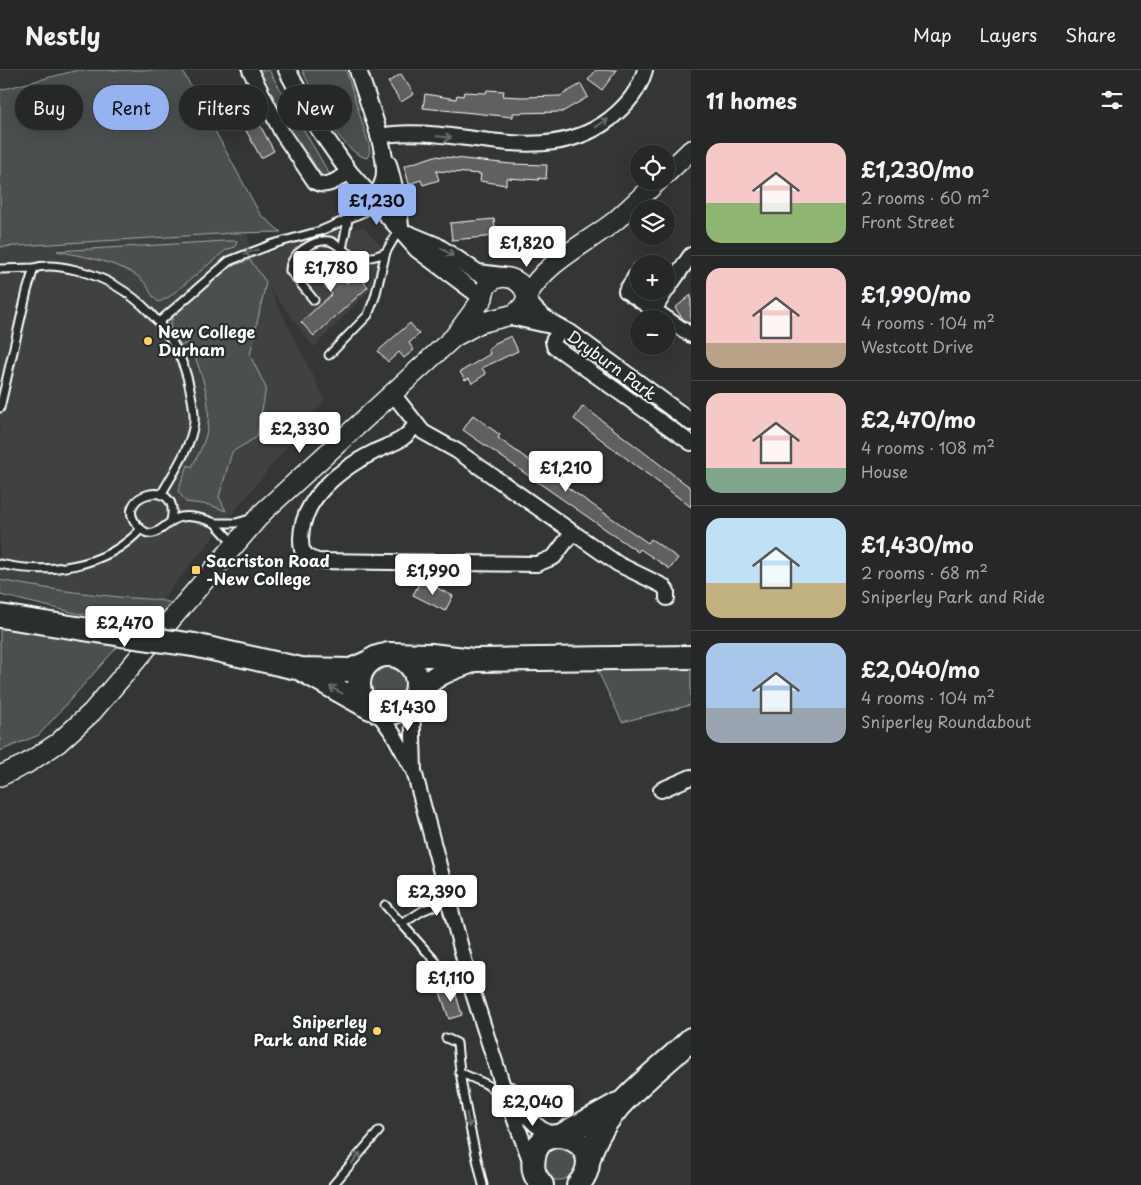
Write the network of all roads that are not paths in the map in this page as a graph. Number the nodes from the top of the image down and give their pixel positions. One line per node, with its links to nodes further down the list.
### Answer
1 (250, 70): 8 (street)
2 (287, 70): 8 (street)
3 (358, 70): 5 (street)
4 (645, 70): 5 (street, one-way to 4)
5 (379, 140): 10 (street); 12 (street)
6 (690, 155): 7 (main road)
7 (675, 167)
8 (349, 172): 10 (street)
9 (648, 190): 16 (main road)
10 (376, 203): 11 (lane); 12 (street)
11 (348, 220): 13 (lane); 28 (lane, one-way to 28)
12 (402, 230): 14 (lane); 19 (street, one-way to 19); 22 (street)
13 (342, 249): 14 (lane); 23 (lane)
14 (386, 252): 33 (lane)
15 (691, 255): 20 (street)
16 (557, 263): 19 (main road); 21 (main road)
17 (34, 268): 18 (lane); 28 (lane); 36 (lane)
18 (0, 269)
19 (505, 276): 21 (main road); 22 (main road)
20 (675, 278)
21 (527, 297): 27 (main road); 30 (street, Dryburn Park)
22 (483, 298): 27 (main road); 32 (main road)
23 (314, 300)
24 (639, 300): 26 (street)
25 (660, 300): 26 (street)
26 (654, 310)
27 (507, 316): 30 (street, Dryburn Park); 32 (main road)
28 (159, 322): 41 (lane)
29 (675, 324): 31 (street)
30 (559, 328): 35 (street, Dryburn Park); 37 (street, Dryburn Park)
31 (691, 335)
32 (454, 337): 34 (main road)
33 (329, 355)
34 (393, 394): 39 (street); 42 (main road)
35 (662, 401): 37 (street, Dryburn Park); 38 (street, Dryburn Park)
36 (0, 408)
37 (653, 415): 40 (street, Dryburn Park)
38 (691, 422)
39 (415, 425): 46 (street); 46 (street)
40 (691, 443)
41 (161, 495): 43 (lane); 45 (lane)
42 (260, 516): 44 (lane); 47 (main road)
43 (171, 520): 44 (lane); 45 (lane)
44 (215, 523): 47 (lane)
45 (140, 529): 48 (lane)
46 (572, 533): 49 (street)
47 (235, 544): 58 (main road)
48 (0, 564)
49 (668, 587)
50 (0, 616): 54 (highway, bridge)
51 (379, 658): 53 (highway); 54 (highway); 55 (highway); 56 (highway)
52 (691, 658): 53 (highway)
53 (474, 660): 55 (highway)
54 (301, 669): 56 (highway, one-way to 54)
55 (413, 698): 56 (highway); 57 (street)
56 (375, 710): 57 (street)
57 (414, 771): 61 (street)
58 (0, 776)
59 (691, 776): 60 (street)
60 (661, 790)
61 (448, 900): 63 (lane); 67 (street)
62 (385, 906): 63 (lane)
63 (402, 924): 64 (lane)
64 (436, 966)
65 (446, 1038): 68 (lane)
66 (691, 1039): 70 (highway)
67 (493, 1053): 69 (street); 72 (street)
68 (459, 1072): 69 (lane); 76 (lane, one-way to 76)
69 (507, 1099): 74 (street)
70 (624, 1102): 72 (highway); 73 (highway)
71 (379, 1131): 75 (lane, one-way to 71)
72 (559, 1136): 73 (highway); 74 (highway)
73 (588, 1162): 77 (highway)
74 (535, 1176)
75 (333, 1185)
76 (483, 1185)
77 (578, 1185)

